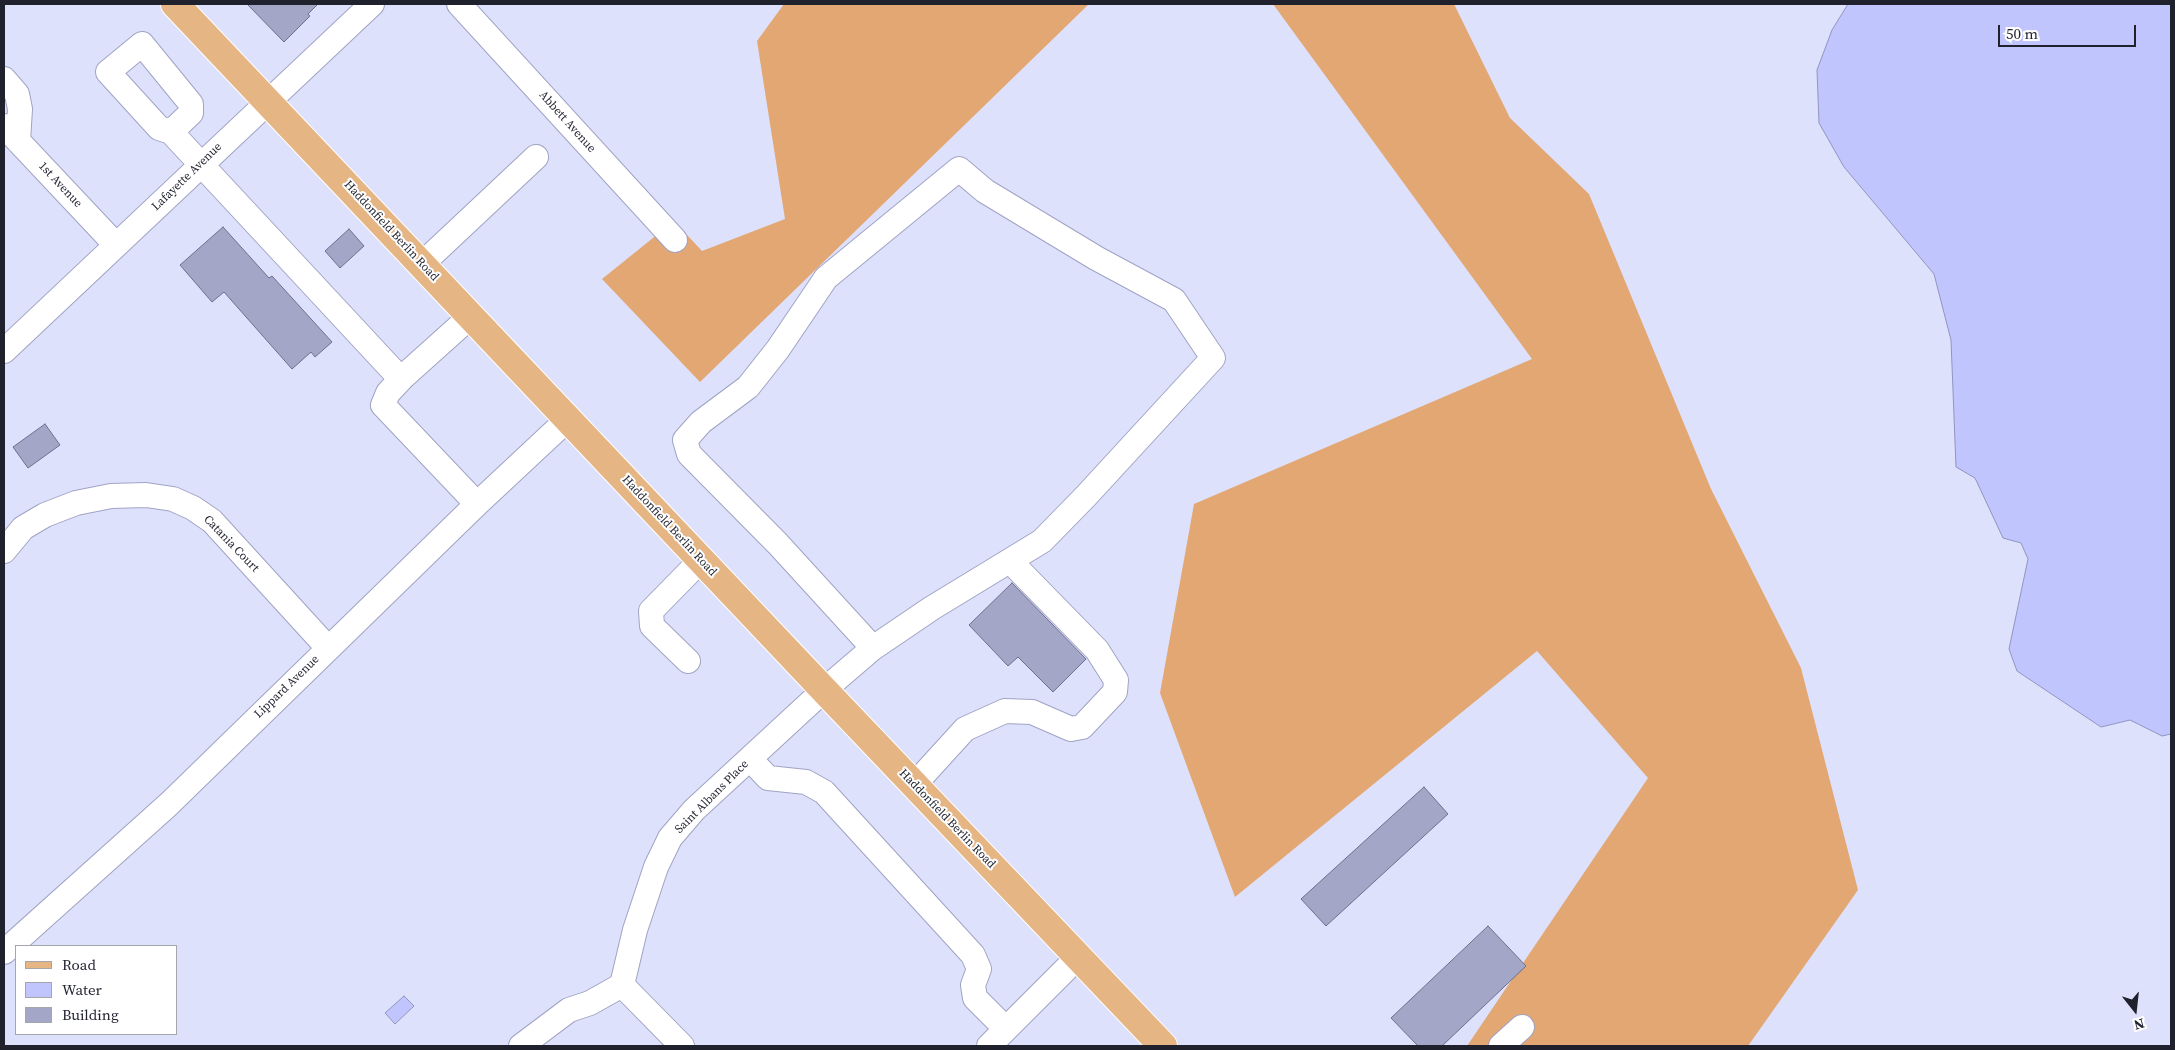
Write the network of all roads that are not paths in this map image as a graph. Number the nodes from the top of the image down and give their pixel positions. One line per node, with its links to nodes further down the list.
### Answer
1 (175, 4): 5 (main road, Haddonfield Berlin Road)
2 (372, 4): 5 (street, Lafayette Avenue)
3 (458, 4): 10 (street, Abbett Avenue)
4 (4, 80): 7 (street)
5 (268, 100): 9 (street, Lafayette Avenue); 12 (main road, Haddonfield Berlin Road)
6 (171, 132): 9 (street)
7 (11, 133): 11 (street, 1st Avenue)
8 (536, 157): 12 (street)
9 (200, 165): 11 (street, Lafayette Avenue); 15 (street)
10 (675, 240)
11 (116, 245): 14 (street, Lafayette Avenue)
12 (422, 264): 13 (main road, Haddonfield Berlin Road)
13 (471, 316): 15 (street); 16 (main road, Haddonfield Berlin Road)
14 (4, 350)
15 (402, 376): 17 (street)
16 (568, 419): 17 (street, Lippard Avenue); 19 (main road, Haddonfield Berlin Road)
17 (477, 504): 21 (street, Lippard Avenue)
18 (4, 551): 21 (street, Catania Court)
19 (701, 560): 23 (street); 24 (main road, Haddonfield Berlin Road)
20 (1011, 562): 22 (street, Saint Albans Place); 22 (street, Saint Albans Place); 26 (street)
21 (328, 648): 27 (street, Lippard Avenue)
22 (873, 648): 24 (street, Saint Albans Place)
23 (688, 661)
24 (824, 690): 25 (street, Saint Albans Place); 26 (main road, Haddonfield Berlin Road)
25 (750, 759): 29 (street, Saint Albans Place); 31 (street)
26 (914, 785): 28 (main road, Haddonfield Berlin Road)
27 (4, 952)
28 (1078, 957): 31 (street); 35 (main road, Haddonfield Berlin Road)
29 (622, 985): 32 (street); 33 (street)
30 (1522, 1027): 36 (street)
31 (1006, 1029): 34 (street)
32 (521, 1046)
33 (682, 1046)
34 (989, 1046)
35 (1163, 1046)
36 (1501, 1046)

